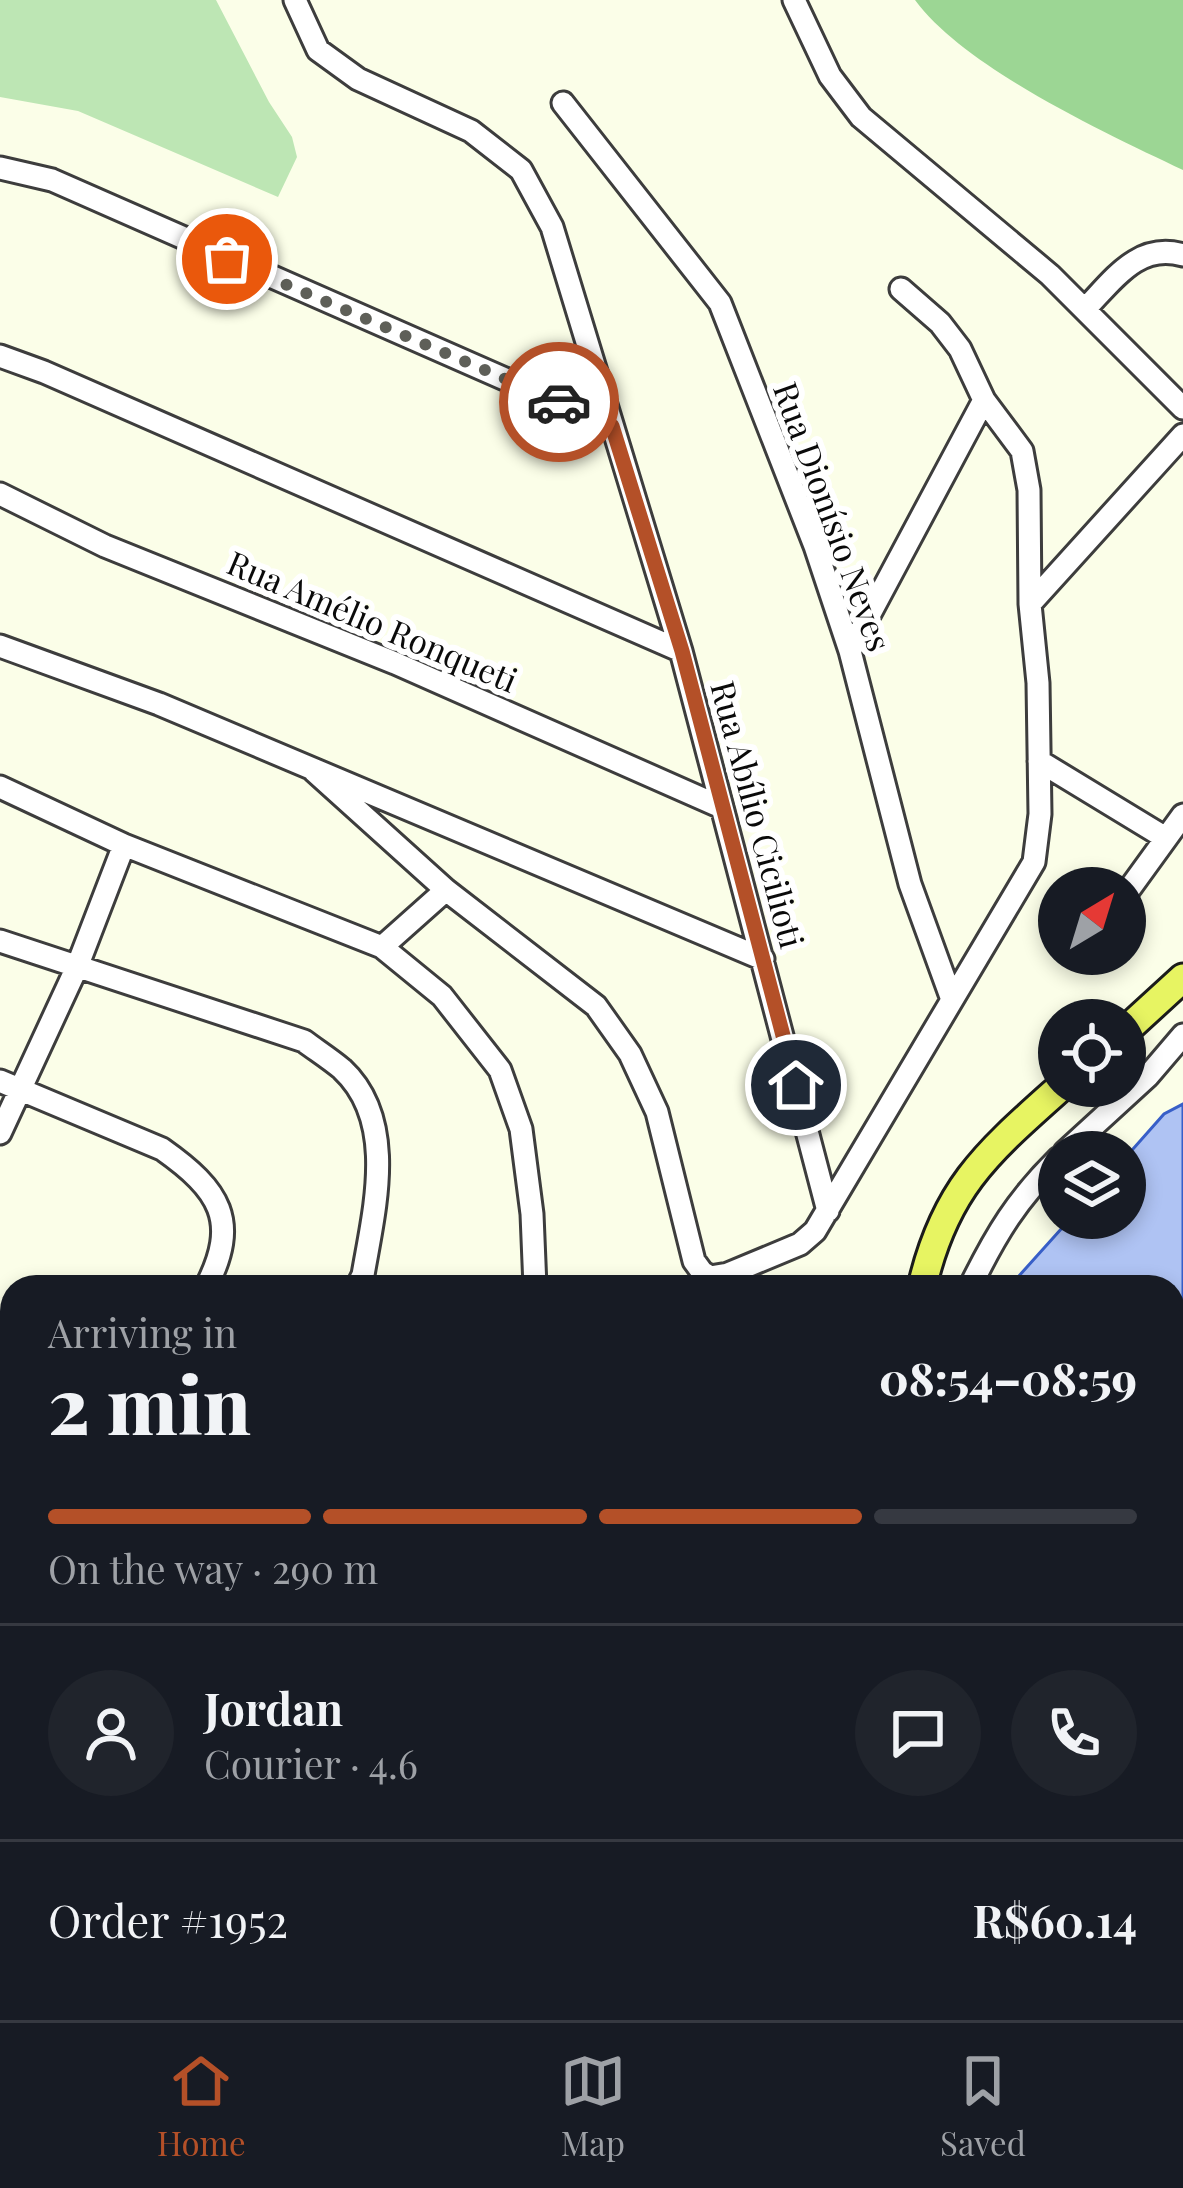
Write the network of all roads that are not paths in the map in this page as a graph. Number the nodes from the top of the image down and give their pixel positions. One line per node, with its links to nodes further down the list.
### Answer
1 (295, 0): 11 (street, Rua Abílio Cicilioti)
2 (794, 0): 7 (street)
3 (563, 103): 17 (street, Rua Dionísio Neves)
4 (0, 168): 11 (street)
5 (1183, 255): 7 (street)
6 (901, 290): 9 (street)
7 (1086, 308): 10 (street)
8 (0, 356): 16 (street)
9 (984, 400): 14 (street); 17 (street)
10 (1183, 408)
11 (612, 426): 16 (street, Rua Abílio Cicilioti)
12 (1183, 434): 14 (street)
13 (0, 494): 21 (street, Rua Amélio Ronqueti)
14 (1030, 604): 18 (street)
15 (0, 646): 19 (street)
16 (682, 651): 21 (street, Rua Abílio Cicilioti)
17 (850, 651): 32 (street, Rua Dionísio Neves)
18 (1039, 761): 23 (street); 32 (street)
19 (314, 772): 26 (street); 29 (street)
20 (0, 787): 24 (street)
21 (721, 807): 29 (street, Rua Abílio Cicilioti)
22 (1183, 815): 23 (street)
23 (1164, 837): 25 (street)
24 (124, 844): 28 (street); 30 (street)
25 (1144, 867)
26 (446, 890): 28 (street); 45 (street)
27 (0, 941): 30 (street)
28 (382, 946): 44 (street)
29 (763, 958): 41 (street, Rua Abílio Cicilioti)
30 (76, 967): 36 (street); 43 (street)
31 (1183, 978): 33 (main road)
32 (951, 997): 41 (street)
33 (1146, 1012)
34 (1183, 1035): 38 (street)
35 (0, 1081): 36 (street)
36 (22, 1092): 39 (street); 42 (street)
37 (1039, 1107): 47 (main road)
38 (1088, 1131)
39 (0, 1133)
40 (1038, 1178): 48 (street)
41 (828, 1211): 46 (street)
42 (212, 1275)
43 (363, 1275)
44 (535, 1275)
45 (706, 1275)
46 (722, 1275)
47 (925, 1275)
48 (976, 1275)

